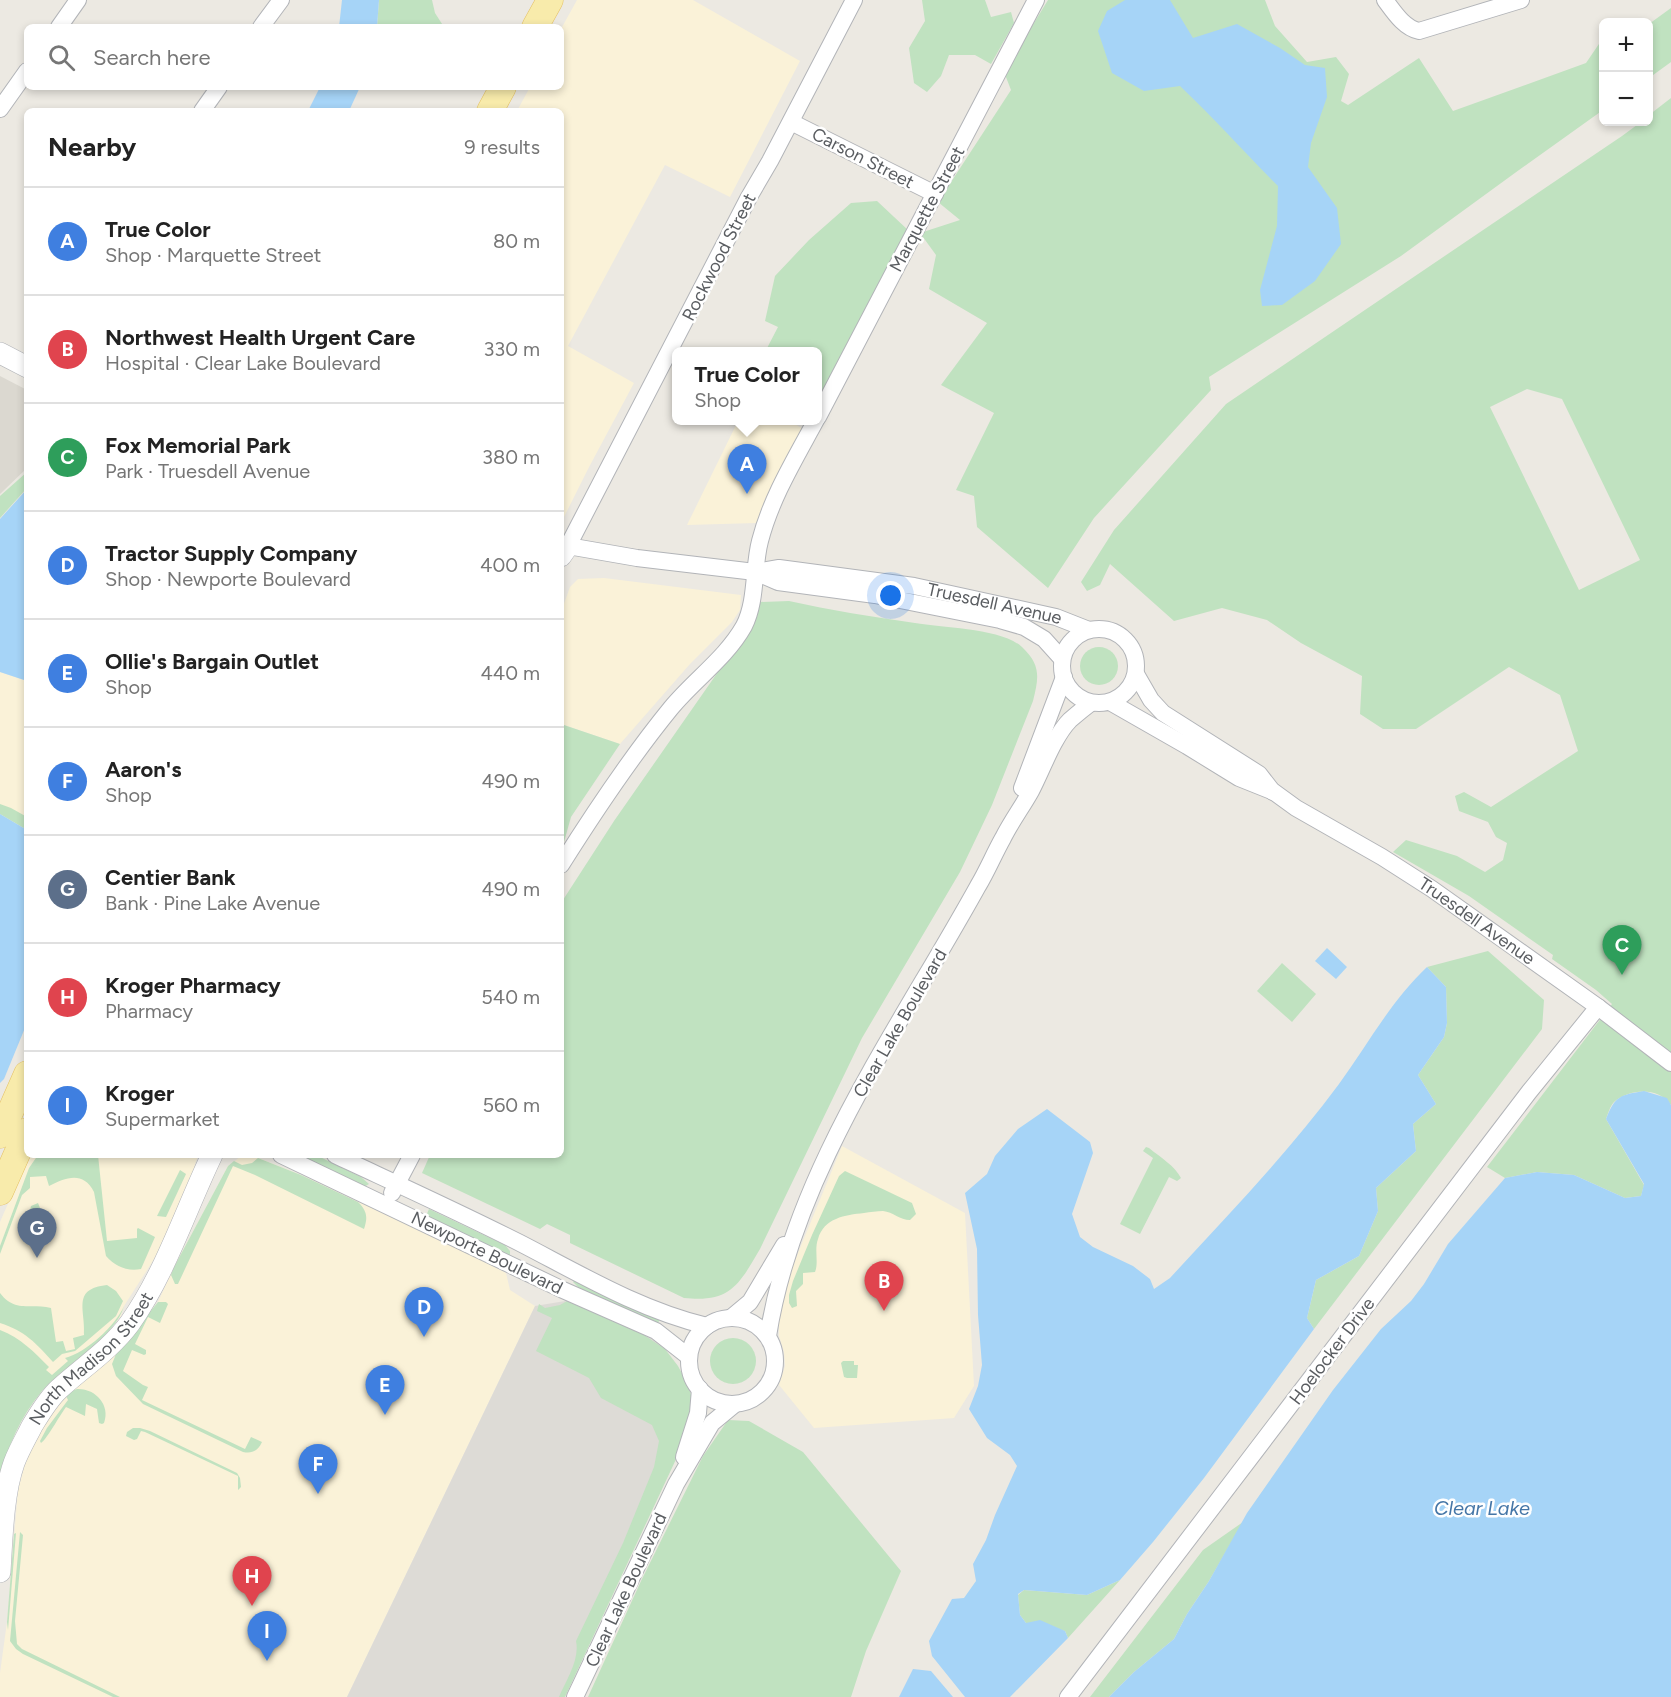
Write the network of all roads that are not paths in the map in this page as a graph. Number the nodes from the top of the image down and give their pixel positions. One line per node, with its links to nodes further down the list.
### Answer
1 (78, 0): 8 (street)
2 (281, 0): 9 (street)
3 (550, 0): 10 (main road)
4 (854, 0): 17 (street, Rockwood Street)
5 (1036, 0): 18 (street, Marquette Street)
6 (1385, 0): 7 (street)
7 (1521, 0)
8 (61, 24)
9 (263, 24)
10 (537, 24)
11 (24, 75): 16 (street)
12 (217, 90): 14 (street)
13 (501, 90): 15 (main road)
14 (204, 108)
15 (492, 108)
16 (0, 109)
17 (791, 122): 18 (street, Carson Street); 23 (street, Rockwood Street)
18 (935, 194): 21 (street, Marquette Street)
19 (0, 353): 20 (street)
20 (24, 363)
21 (822, 409)
22 (814, 425): 24 (street, Marquette Street)
23 (564, 549): 24 (street, Truesdell Avenue)
24 (755, 572): 25 (street, Truesdell Avenue); 26 (street, Truesdell Avenue); 33 (street, Marquette Street)
25 (1089, 630): 26 (street); 27 (street)
26 (1062, 659): 28 (street)
27 (1136, 674): 29 (street); 31 (street, Truesdell Avenue)
28 (1064, 677): 30 (street); 32 (street, Clear Lake Boulevard)
29 (1110, 702): 30 (street); 31 (street, Truesdell Avenue)
30 (1091, 703): 32 (street, Clear Lake Boulevard)
31 (1274, 792): 34 (street, Truesdell Avenue)
32 (1014, 818): 46 (street, Clear Lake Boulevard)
33 (564, 861)
34 (1598, 1007): 35 (street, Truesdell Avenue); 58 (street, Hoelocker Drive)
35 (1671, 1063)
36 (24, 1081): 37 (main road)
37 (0, 1135)
38 (24, 1138): 44 (main road)
39 (211, 1158): 56 (street, North Madison Street)
40 (287, 1158): 45 (street, Newporte Boulevard)
41 (341, 1158): 43 (street, Newporte Boulevard)
42 (410, 1158): 43 (street)
43 (397, 1184): 45 (street); 47 (street, Newporte Boulevard)
44 (0, 1192)
45 (387, 1204): 48 (street, Newporte Boulevard)
46 (794, 1232): 49 (street, Clear Lake Boulevard); 51 (street, Clear Lake Boulevard)
47 (547, 1258): 48 (street); 50 (street, Newporte Boulevard)
48 (538, 1277): 52 (street, Newporte Boulevard)
49 (732, 1317): 50 (street); 51 (street)
50 (707, 1326): 52 (street)
51 (768, 1336): 54 (street)
52 (689, 1357): 53 (street)
53 (700, 1389): 54 (street); 55 (street, Clear Lake Boulevard)
54 (735, 1404): 55 (street, Clear Lake Boulevard)
55 (676, 1484): 57 (street, Clear Lake Boulevard)
56 (0, 1572)
57 (576, 1697)
58 (1068, 1697)

